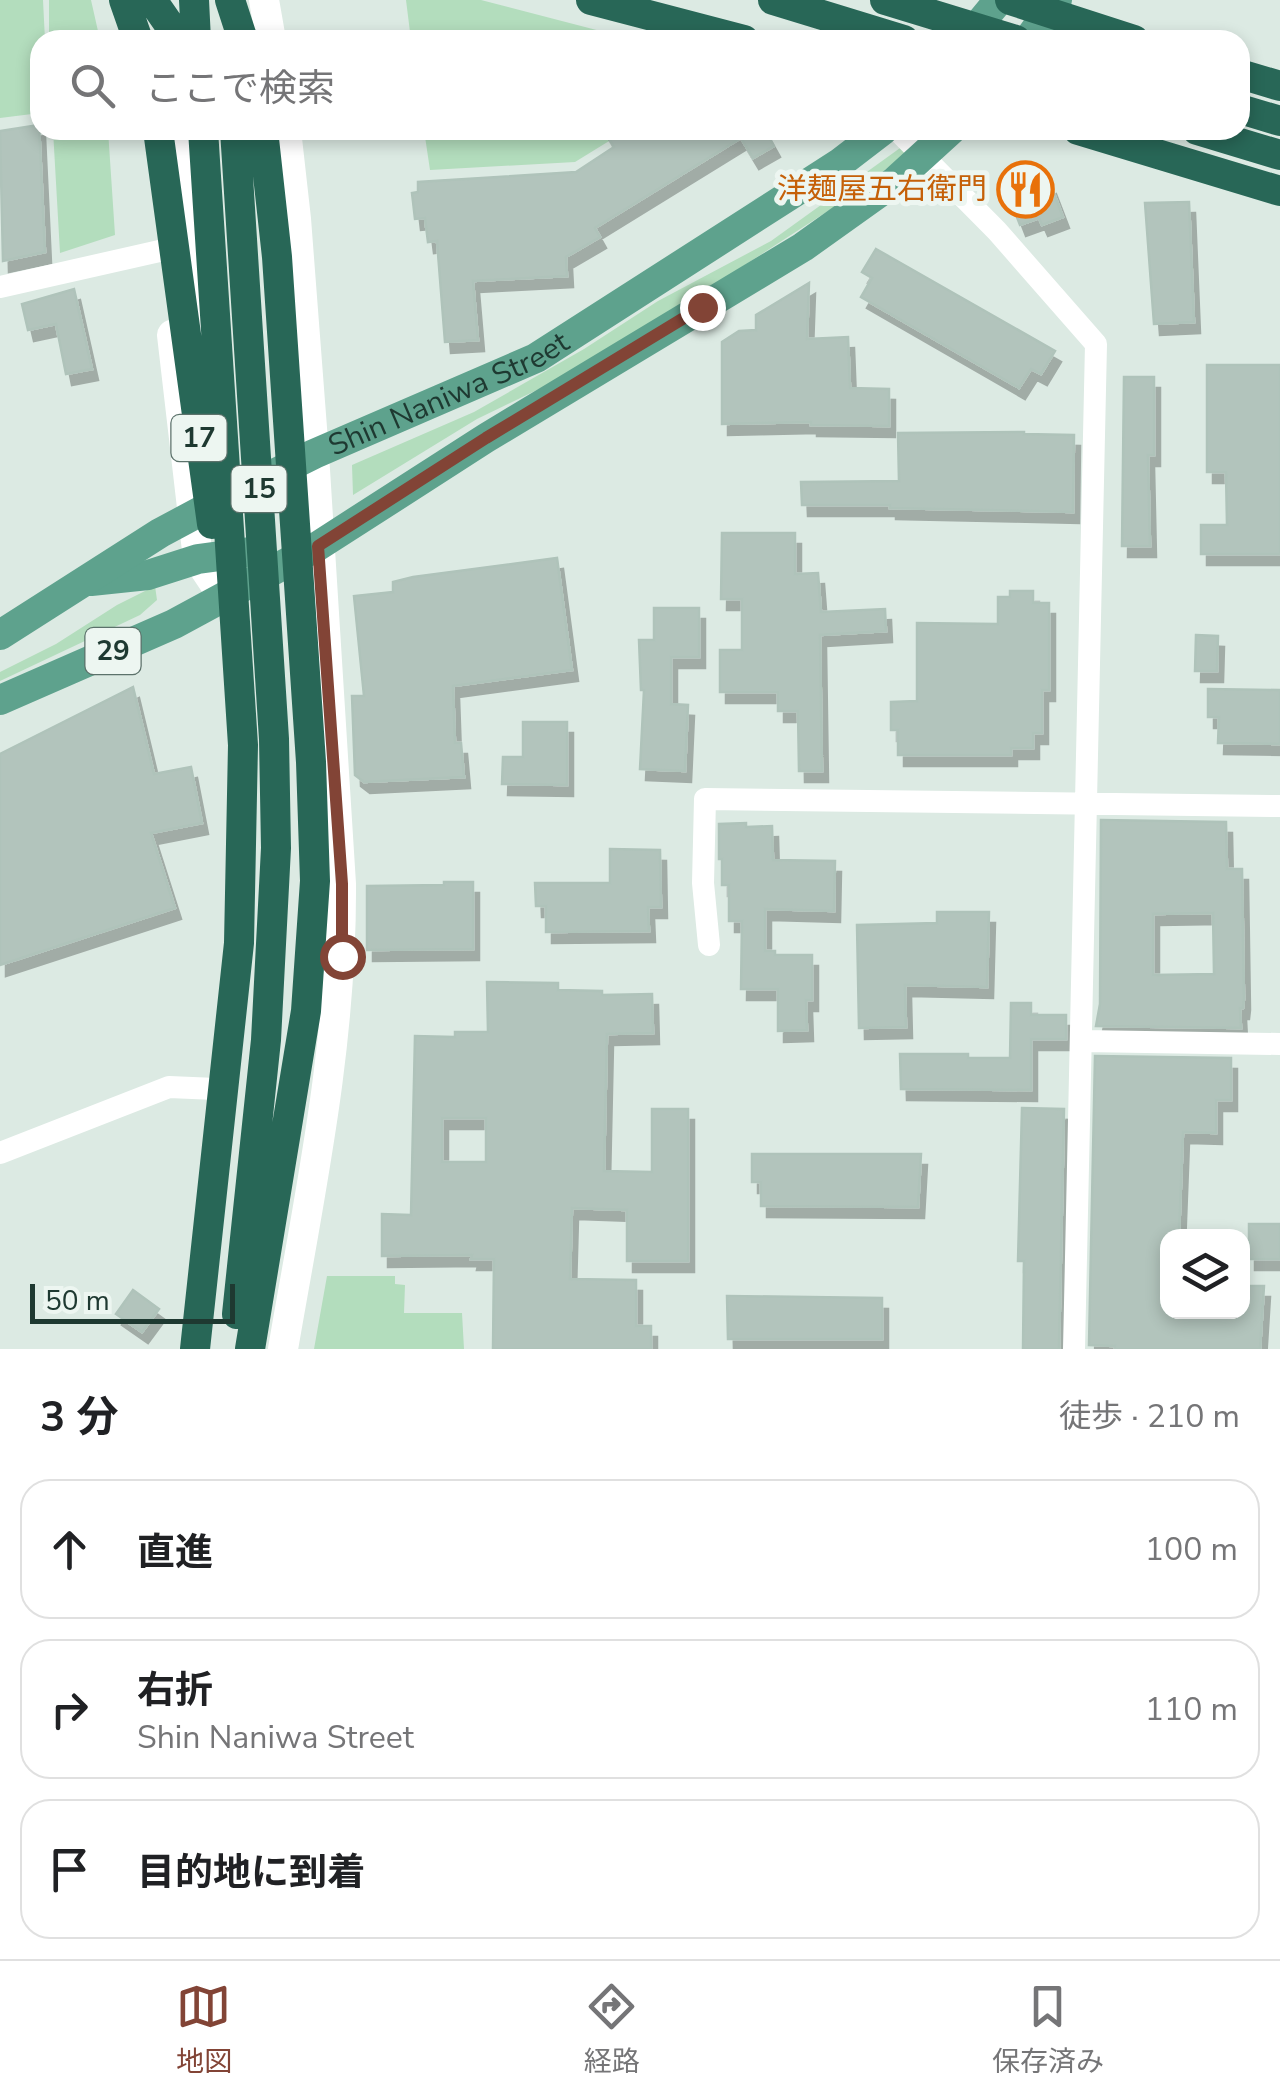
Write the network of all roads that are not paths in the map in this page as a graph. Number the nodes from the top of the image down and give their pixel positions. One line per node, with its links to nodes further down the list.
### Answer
1 (124, 0): 12 (highway)
2 (149, 0): 13 (highway)
3 (172, 0): 14 (street)
4 (194, 0): 15 (highway)
5 (228, 0): 16 (highway); 17 (highway)
6 (264, 0): 18 (street)
7 (591, 0): 19 (highway)
8 (773, 0): 20 (highway)
9 (885, 0): 11 (highway)
10 (1000, 4): 11 (highway); 21 (main road)
11 (1038, 24): 22 (highway)
12 (134, 30)
13 (169, 30)
14 (174, 30)
15 (178, 30)
16 (228, 30)
17 (239, 30)
18 (269, 30)
19 (706, 30)
20 (871, 30)
21 (975, 30)
22 (1074, 30)
23 (1250, 77): 24 (highway)
24 (1280, 86)
25 (1250, 112): 26 (highway)
26 (1280, 121)
27 (158, 140): 54 (highway, 17)
28 (159, 140): 43 (street)
29 (181, 140): 43 (street)
30 (204, 140): 54 (highway, 15)
31 (236, 140): 64 (highway, 15)
32 (264, 140): 65 (highway)
33 (287, 140): 42 (street)
34 (869, 140): 45 (main road, Shin Naniwa Street / 29)
35 (908, 140): 39 (street)
36 (940, 140): 39 (main road, Shin Naniwa Street / 29)
37 (1111, 140): 41 (highway)
38 (1230, 140): 40 (highway)
39 (924, 155): 47 (main road, Shin Naniwa Street / 29); 55 (street)
40 (1280, 155)
41 (1280, 191)
42 (296, 219): 43 (street); 45 (street)
43 (176, 247): 44 (street); 46 (street)
44 (0, 288)
45 (314, 454): 46 (main road, Shin Naniwa Street / 29); 47 (street); 48 (street)
46 (204, 510): 49 (street); 50 (main road, Shin Naniwa Street / 29)
47 (318, 546): 48 (main road); 51 (main road, Shin Naniwa Street / 29); 66 (street)
48 (252, 552): 49 (main road); 51 (street)
49 (209, 557): 50 (main road); 51 (street)
50 (83, 582): 52 (main road, Shin Naniwa Street / 29)
51 (224, 598): 53 (main road, Shin Naniwa Street / 29); 60 (street)
52 (0, 636)
53 (0, 700)
54 (242, 745): 63 (highway, 15)
55 (1087, 802): 56 (street); 57 (street); 58 (street)
56 (1280, 806)
57 (709, 945)
58 (1083, 1041): 59 (street); 67 (street)
59 (1280, 1044)
60 (216, 1089): 61 (street); 62 (street)
61 (0, 1153)
62 (184, 1349)
63 (195, 1349)
64 (234, 1349)
65 (250, 1349)
66 (282, 1349)
67 (1074, 1349)

